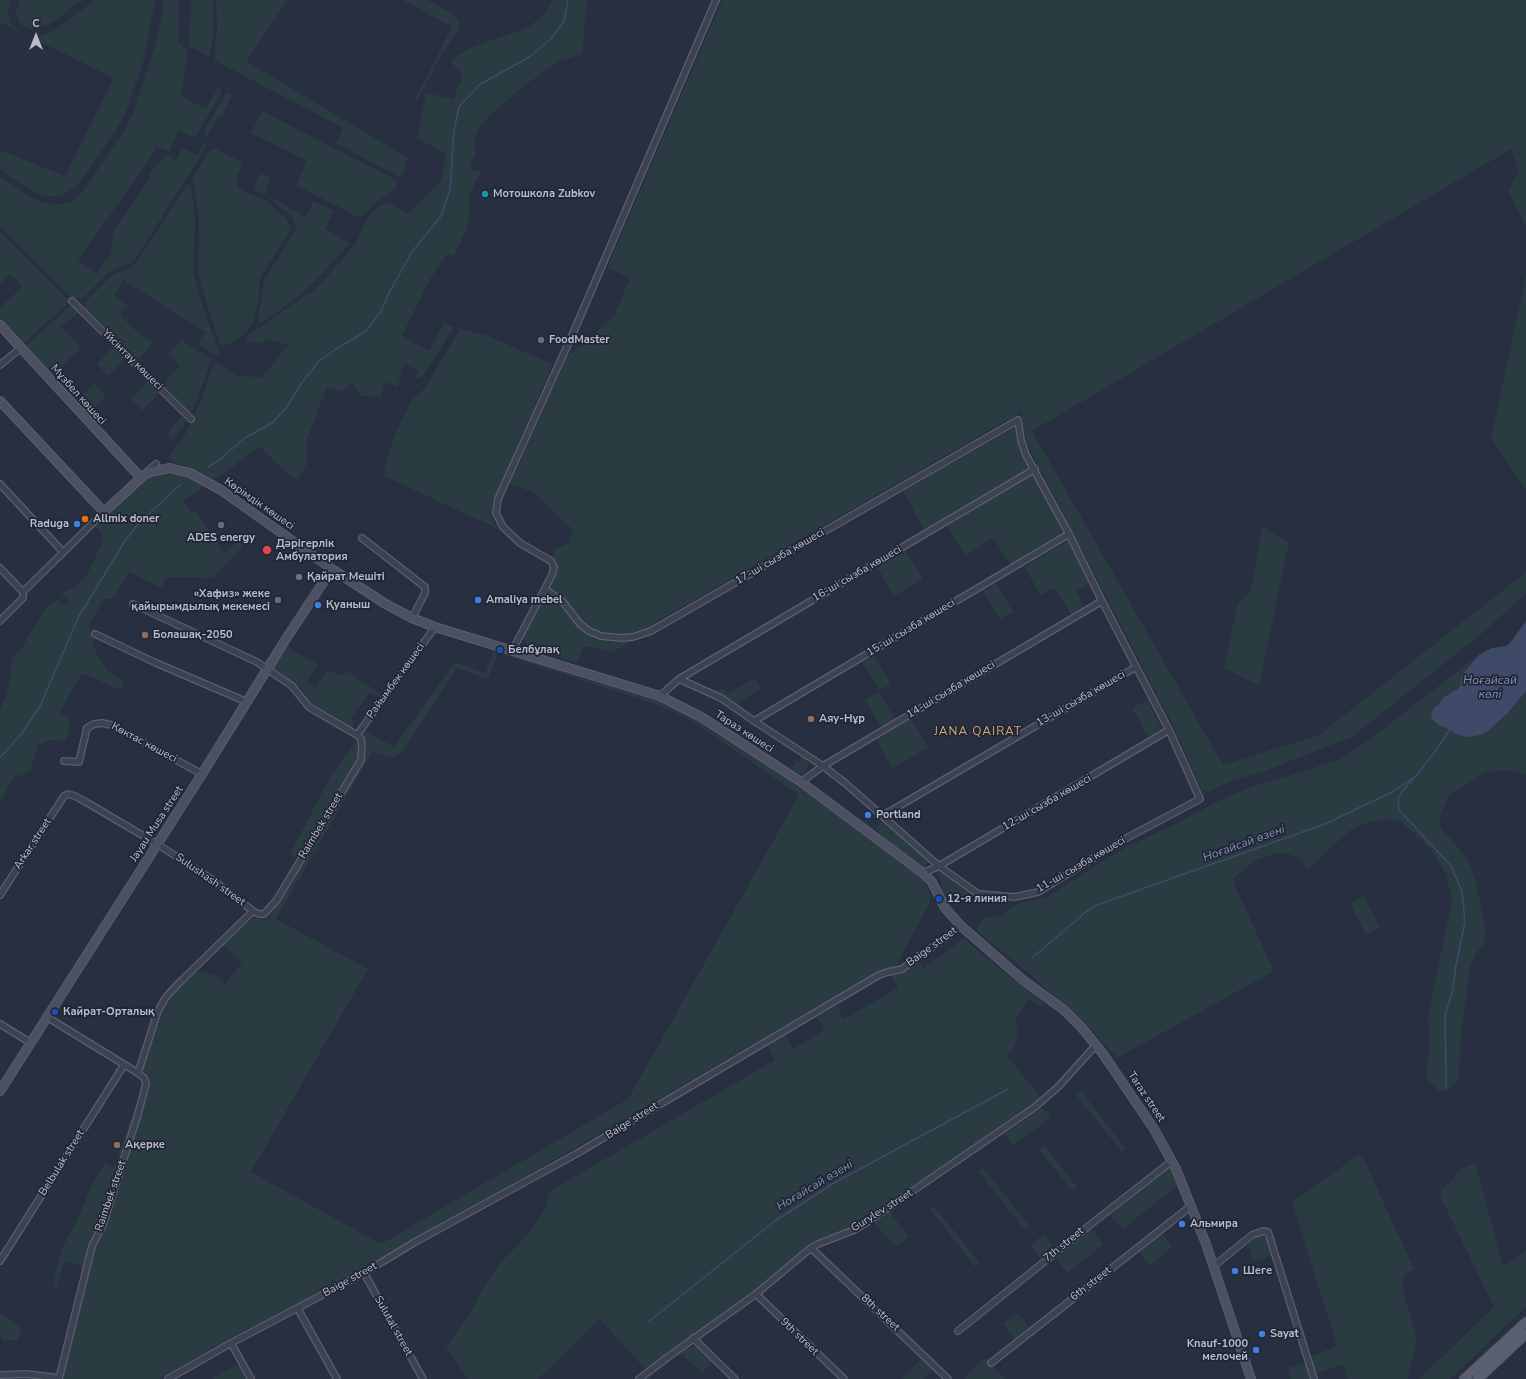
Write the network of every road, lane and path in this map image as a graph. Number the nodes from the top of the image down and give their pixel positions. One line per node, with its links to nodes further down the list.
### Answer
1 (716, 0): 18 (street)
2 (72, 301): 7 (street, Үйсінтау көшесі)
3 (0, 325): 4 (street, Мұзбел көшесі)
4 (21, 348): 5 (street); 10 (street, Мұзбел көшесі)
5 (0, 366)
6 (0, 401): 12 (street)
7 (191, 419)
8 (156, 464): 10 (street)
9 (1035, 469): 13 (street); 18 (street, 17-ші сызба көшесі); 29 (street, 16-ші сызба көшесі)
10 (142, 477): 12 (street); 17 (street, Көрімдік көшесі)
11 (0, 484): 15 (street)
12 (104, 512): 15 (street)
13 (1069, 534): 20 (street); 32 (street, 15-ші сызба көшесі)
14 (362, 538): 22 (street)
15 (63, 552): 19 (street)
16 (0, 568): 19 (street)
17 (332, 569): 22 (street, Көрімдік көшесі); 28 (street, Jayau Musa street)
18 (545, 589): 26 (street)
19 (23, 592): 23 (street)
20 (1102, 601): 27 (street); 36 (street, 14-ші сызба көшесі)
21 (133, 604): 28 (street)
22 (412, 618): 24 (street, Көрімдік көшесі)
23 (0, 621)
24 (435, 627): 26 (street, Көрімдік көшесі); 34 (street, Райымбек көшесі)
25 (95, 634): 31 (street)
26 (512, 651): 30 (street, Тараз көшесі)
27 (1136, 667): 33 (street); 40 (street, 13-ші сызба көшесі)
28 (267, 669): 31 (street, Jayau Musa street); 34 (street)
29 (679, 678): 30 (street, 16-ші сызба көшесі); 32 (street, 11-ші сызба көшесі)
30 (660, 696): 38 (street, Тараз көшесі)
31 (247, 702): 37 (street, Jayau Musa street)
32 (754, 721): 36 (street, 11-ші сызба көшесі)
33 (1169, 730): 42 (street, 12-ші сызба көшесі); 42 (street, 11-ші сызба көшесі)
34 (357, 735): 46 (street, Raimbek street)
35 (64, 761): 37 (street, Көктас көшесі)
36 (823, 766): 38 (street, 14-ші сызба көшесі); 40 (street, 11-ші сызба көшесі)
37 (202, 774): 41 (street, Jayau Musa street)
38 (801, 782): 43 (street, Тараз көшесі)
39 (68, 794): 41 (street, Sulushash street); 44 (street, Arkar street)
40 (882, 816): 42 (street, 11-ші сызба көшесі)
41 (157, 844): 45 (street, Sulushash street); 48 (street, Jayau Musa street)
42 (939, 866): 43 (street, 12-ші сызба көшесі)
43 (923, 873): 47 (street, Тараз көшесі)
44 (0, 895)
45 (253, 910): 46 (street, Sulushash street); 53 (street)
46 (264, 914)
47 (961, 926): 51 (street, Taraz street); 60 (street, Baige street)
48 (47, 1017): 50 (street, Jayau Musa street); 52 (street)
49 (0, 1024): 50 (street)
50 (30, 1043): 54 (street, Jayau Musa street)
51 (1096, 1045): 55 (street, Taraz street); 57 (street, Gurylev street)
52 (124, 1065): 53 (street); 58 (street, Belbulak street)
53 (138, 1073): 70 (street, Raimbek street)
54 (0, 1091)
55 (1172, 1162): 56 (street, Taraz street); 64 (street, 7th street)
56 (1191, 1206): 59 (street, Taraz street); 68 (street, 6th street)
57 (811, 1248): 61 (street, Gurylev street); 78 (street, 8th street)
58 (0, 1261)
59 (1214, 1266): 79 (street, Taraz street); 80 (street)
60 (364, 1273): 62 (street, Baige street); 74 (street, Sulutal street)
61 (756, 1294): 66 (street, Gurylev street); 77 (street, 9th street)
62 (298, 1309): 67 (street, Baige street); 73 (street)
63 (1526, 1322): 81 (main road)
64 (958, 1331)
65 (1526, 1334): 82 (main road)
66 (693, 1338): 75 (street, Gurylev street); 76 (street)
67 (231, 1343): 71 (street, Baige street); 72 (street)
68 (991, 1363)
69 (3, 1377): 70 (street)
70 (59, 1378)
71 (168, 1379)
72 (251, 1379)
73 (337, 1379)
74 (423, 1379)
75 (639, 1379)
76 (735, 1379)
77 (844, 1379)
78 (948, 1379)
79 (1250, 1379)
80 (1314, 1379)
81 (1464, 1379)
82 (1478, 1379)

